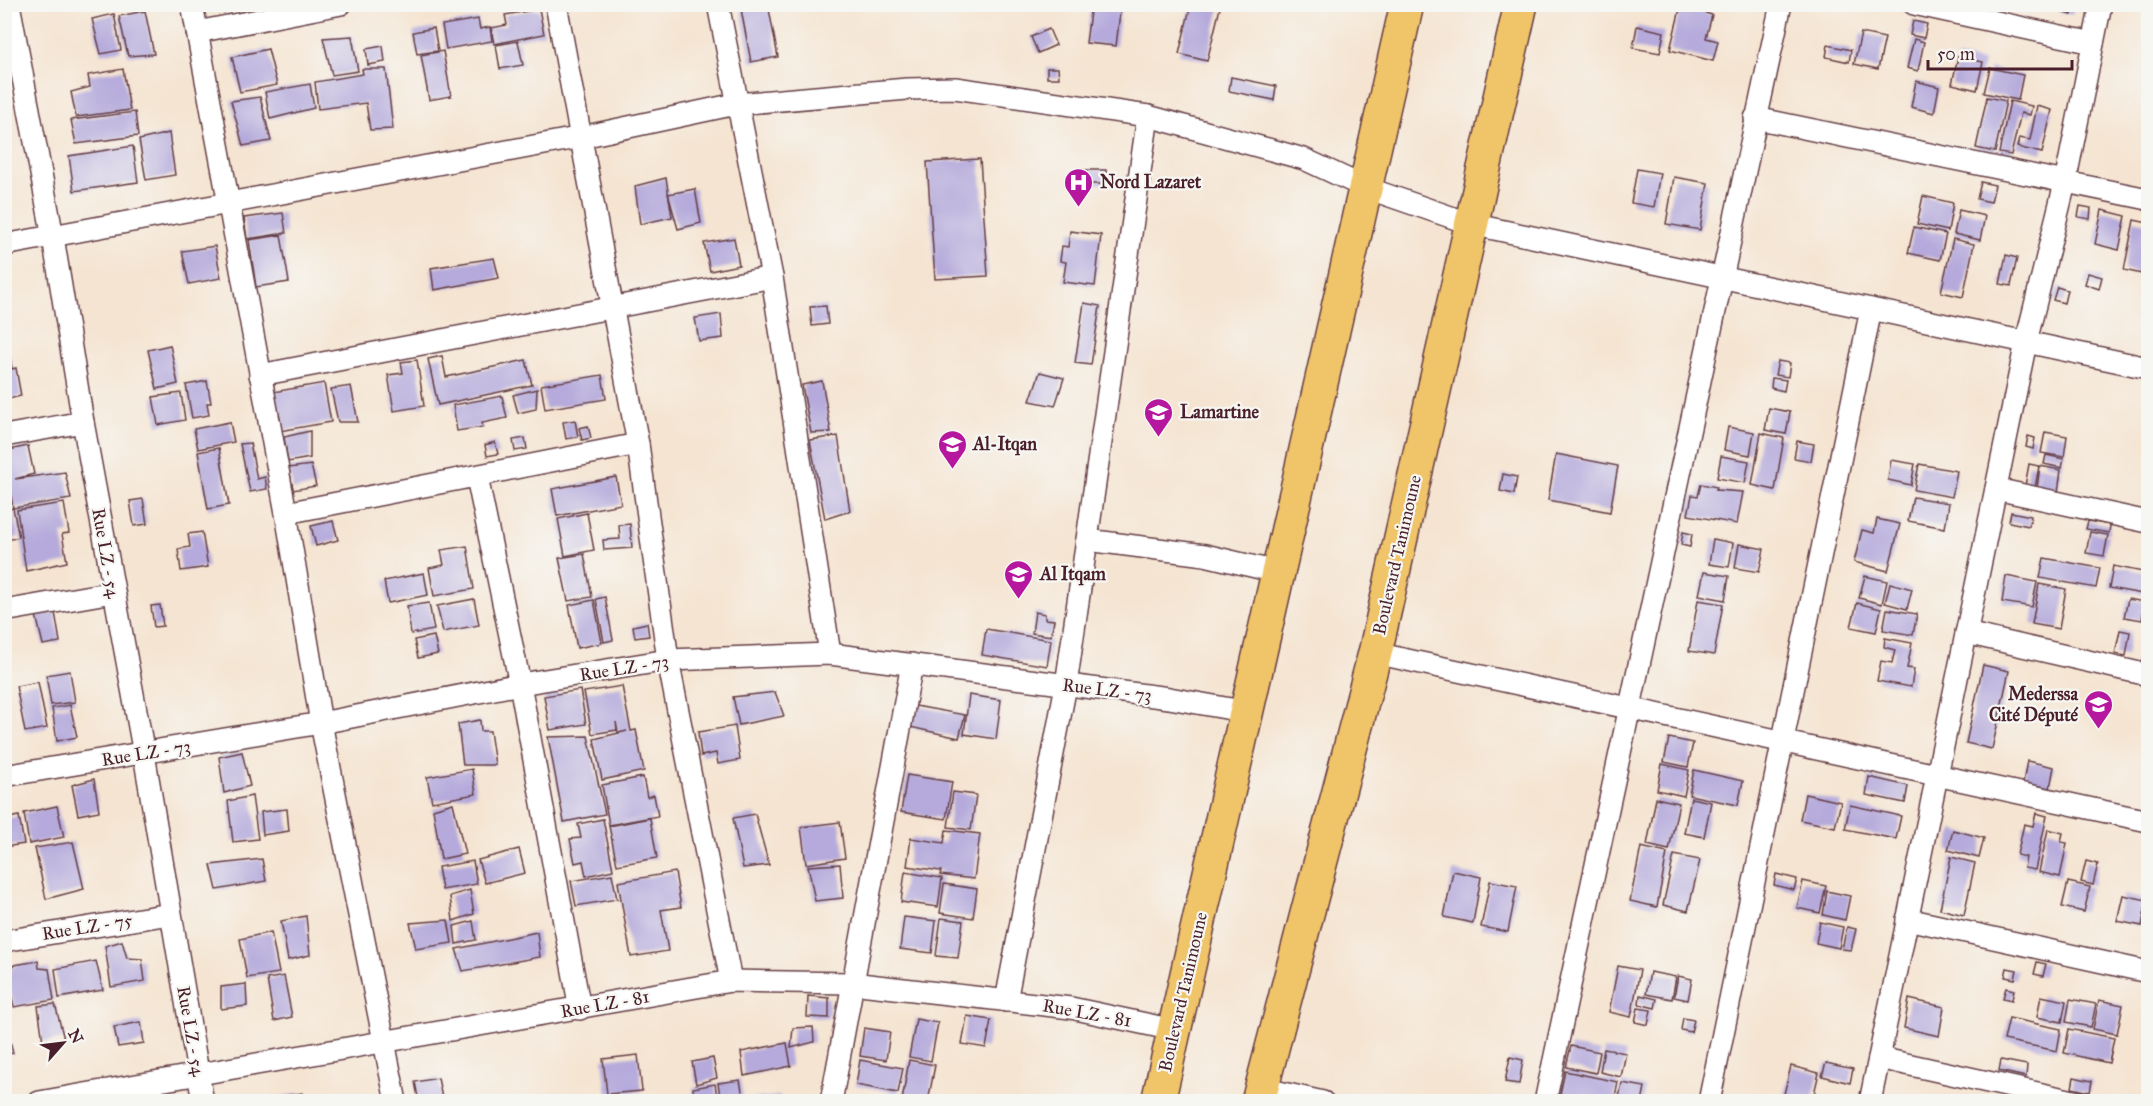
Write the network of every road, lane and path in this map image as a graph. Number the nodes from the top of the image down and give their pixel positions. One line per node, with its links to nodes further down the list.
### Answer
1 (9, 4): 12 (street, Rue LZ - 54)
2 (192, 4): 11 (street)
3 (340, 4): 11 (street)
4 (556, 4): 17 (street)
5 (718, 4): 14 (street)
6 (1407, 4): 19 (main road, Boulevard Tanimoune)
7 (1521, 4): 22 (main road, Boulevard Tanimoune)
8 (1781, 4): 16 (street)
9 (1914, 4): 13 (street)
10 (2101, 4): 13 (street)
11 (197, 32): 21 (street)
12 (9, 33): 23 (street, Rue LZ - 54)
13 (2093, 43): 18 (street)
14 (736, 104): 15 (street); 17 (street); 25 (street)
15 (1148, 116): 19 (street); 39 (street)
16 (1755, 118): 18 (street); 26 (street)
17 (582, 137): 21 (street); 27 (street)
18 (2065, 183): 20 (street); 29 (street)
19 (1364, 187): 22 (street); 40 (main road, Boulevard Tanimoune)
20 (2148, 199)
21 (228, 204): 23 (street); 31 (street)
22 (1471, 224): 26 (street); 44 (main road, Boulevard Tanimoune)
23 (54, 237): 24 (street); 32 (street, Rue LZ - 54)
24 (4, 245)
25 (772, 277): 27 (street); 45 (street)
26 (1724, 278): 28 (street); 51 (street)
27 (614, 308): 31 (street); 34 (street)
28 (1871, 309): 29 (street); 54 (street)
29 (2026, 342): 30 (street); 36 (street)
30 (2148, 368)
31 (260, 375): 37 (street)
32 (83, 422): 33 (street); 41 (street, Rue LZ - 54)
33 (4, 436)
34 (638, 444): 35 (street); 46 (street)
35 (477, 477): 37 (street); 49 (street)
36 (1996, 489): 38 (street); 43 (street)
37 (286, 513): 53 (street)
38 (2148, 522)
39 (1087, 540): 40 (street); 50 (street)
40 (1277, 572): 52 (main road, Boulevard Tanimoune)
41 (113, 592): 42 (street); 55 (street, Rue LZ - 54)
42 (4, 611)
43 (1966, 633): 48 (street); 56 (street)
44 (1375, 653): 51 (street); 71 (main road, Boulevard Tanimoune)
45 (830, 654): 46 (street, Rue LZ - 73); 47 (street, Rue LZ - 73)
46 (668, 660): 49 (street, Rue LZ - 73); 63 (street)
47 (912, 664): 50 (street, Rue LZ - 73); 64 (street)
48 (2148, 675)
49 (520, 684): 53 (street, Rue LZ - 73); 66 (street)
50 (1066, 685): 52 (street, Rue LZ - 73); 65 (street)
51 (1630, 708): 54 (street); 78 (street)
52 (1248, 712): 67 (main road, Boulevard Tanimoune)
53 (321, 723): 55 (street, Rue LZ - 73); 68 (street)
54 (1782, 741): 56 (street); 79 (street)
55 (144, 754): 57 (street, Rue LZ - 73); 59 (street, Rue LZ - 54)
56 (1937, 775): 58 (street); 60 (street)
57 (4, 776)
58 (2148, 821)
59 (170, 914): 61 (street, Rue LZ - 75); 70 (street, Rue LZ - 54)
60 (1907, 919): 62 (street); 69 (street)
61 (4, 941)
62 (2148, 972)
63 (731, 981): 64 (street, Rue LZ - 81); 66 (street, Rue LZ - 81)
64 (851, 983): 65 (street, Rue LZ - 81); 75 (street)
65 (1006, 1001): 67 (street, Rue LZ - 81)
66 (580, 1009): 68 (street, Rue LZ - 81)
67 (1174, 1030): 76 (main road, Boulevard Tanimoune)
68 (385, 1043): 70 (street, Rue LZ - 81); 74 (street)
69 (1879, 1059): 80 (street); 81 (street)
70 (199, 1076): 72 (street, Rue LZ - 81); 73 (street, Rue LZ - 54)
71 (1260, 1095): 77 (street)
72 (39, 1101)
73 (203, 1101)
74 (396, 1101)
75 (831, 1101)
76 (1158, 1101)
77 (1323, 1101)
78 (1545, 1101)
79 (1709, 1101)
80 (1870, 1101)
81 (2078, 1101)

